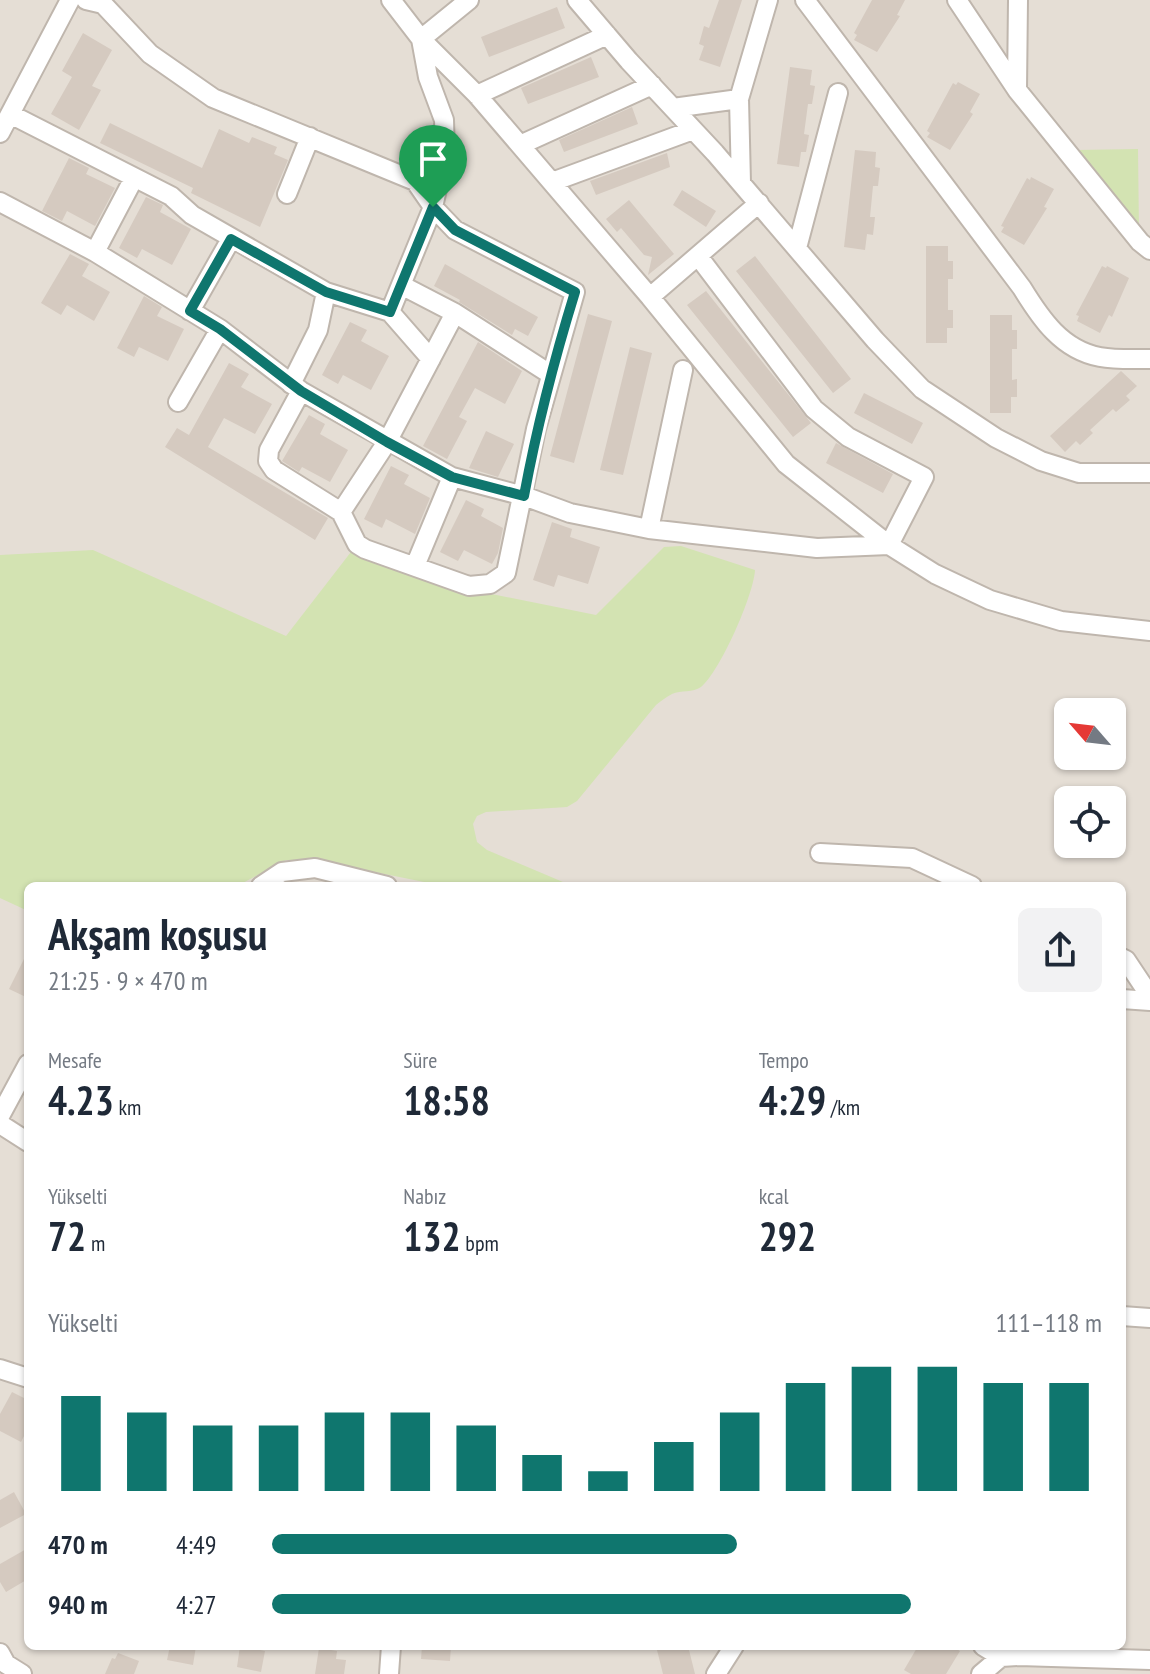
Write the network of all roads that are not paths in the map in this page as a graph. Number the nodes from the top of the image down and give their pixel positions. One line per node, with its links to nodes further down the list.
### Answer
1 (70, 0): 18 (street)
2 (86, 0): 21 (street)
3 (391, 0): 11 (street)
4 (469, 0): 11 (street)
5 (577, 0): 10 (street)
6 (768, 0): 16 (street)
7 (957, 0): 13 (street)
8 (1018, 0): 13 (street)
9 (816, 4): 43 (street)
10 (607, 35): 12 (street); 15 (street)
11 (421, 39): 15 (street); 29 (street)
12 (652, 85): 17 (street); 22 (street)
13 (1017, 90): 32 (street)
14 (838, 93): 31 (street)
15 (477, 95): 22 (street)
16 (739, 99): 17 (street); 25 (street)
17 (673, 108): 19 (street)
18 (10, 114): 20 (street); 23 (street)
19 (693, 130): 24 (street); 25 (street)
20 (0, 133)
21 (310, 137): 26 (street); 29 (street)
22 (520, 145): 24 (street)
23 (134, 178): 30 (street); 33 (street)
24 (552, 182): 37 (street)
25 (741, 183): 28 (street)
26 (287, 194)
27 (0, 202): 33 (street)
28 (759, 203): 31 (street); 34 (street)
29 (433, 207): 35 (street); 45 (street)
30 (231, 239): 36 (street); 38 (street)
31 (797, 248): 49 (street)
32 (1150, 250)
33 (95, 252): 38 (street)
34 (698, 256): 37 (street); 54 (street)
35 (401, 285): 39 (street); 40 (street)
36 (326, 292): 39 (street); 46 (street)
37 (650, 297): 54 (street)
38 (190, 311): 41 (street)
39 (390, 312): 42 (street)
40 (455, 313): 42 (street); 45 (street)
41 (220, 329): 46 (street); 47 (street)
42 (431, 359): 48 (street)
43 (1150, 359)
44 (683, 370): 53 (street)
45 (550, 374): 51 (street)
46 (296, 388): 48 (street); 52 (street)
47 (178, 402)
48 (387, 442): 50 (street); 52 (street)
49 (1150, 473)
50 (452, 477): 51 (street); 55 (street)
51 (524, 496): 53 (street); 55 (street)
52 (341, 512): 55 (street)
53 (649, 529): 54 (street)
54 (889, 545): 56 (street)
55 (415, 566)
56 (1150, 631)
57 (820, 853): 60 (street)
58 (267, 882): 59 (street)
59 (371, 882)
60 (963, 882)
61 (1126, 960): 63 (street)
62 (1126, 999): 63 (street)
63 (1150, 999)
64 (24, 1071): 65 (street)
65 (0, 1116)
66 (0, 1124): 67 (street)
67 (24, 1139)
68 (1126, 1316): 69 (street)
69 (1150, 1318)
70 (0, 1369): 71 (street)
71 (24, 1377)
72 (391, 1650): 79 (street)
73 (731, 1650): 80 (street)
74 (990, 1650): 76 (street)
75 (0, 1653): 78 (street)
76 (1001, 1657): 77 (street); 81 (street)
77 (1150, 1660)
78 (22, 1674)
79 (389, 1674)
80 (716, 1674)
81 (981, 1674)

